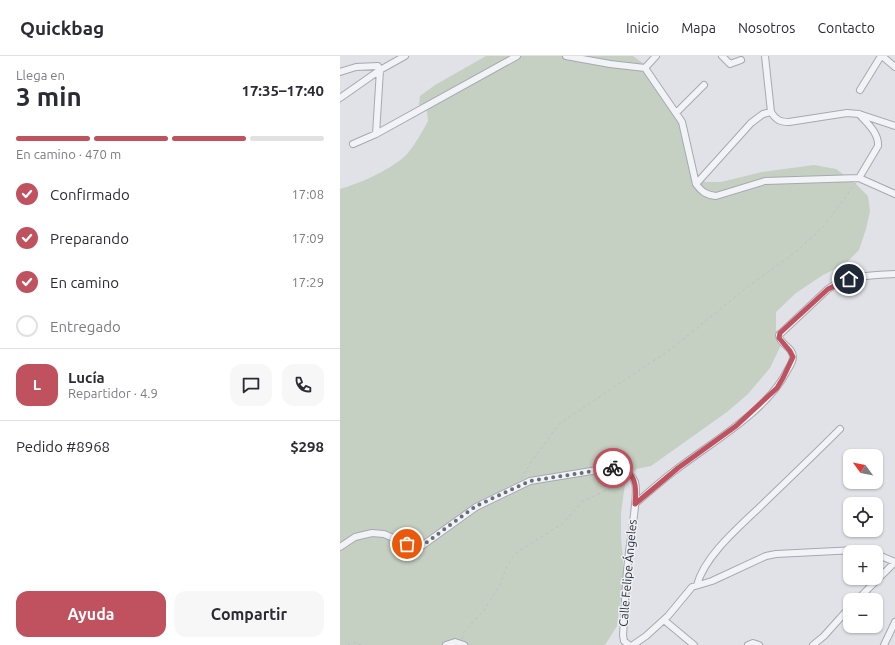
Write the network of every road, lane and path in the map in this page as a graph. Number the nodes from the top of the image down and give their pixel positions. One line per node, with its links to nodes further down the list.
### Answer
1 (405, 56): 11 (street)
2 (517, 56): 20 (street)
3 (566, 56): 10 (street)
4 (656, 56): 10 (street)
5 (722, 56): 8 (street)
6 (765, 56): 16 (street)
7 (881, 56): 9 (street); 14 (street)
8 (740, 60)
9 (895, 67)
10 (645, 68): 17 (street)
11 (380, 70): 12 (street); 15 (street); 20 (street)
12 (340, 72)
13 (704, 86): 17 (street)
14 (860, 90)
15 (340, 98)
16 (771, 112): 18 (street); 23 (street)
17 (676, 113): 23 (street)
18 (859, 114): 19 (street); 22 (street)
19 (895, 126)
20 (376, 134): 21 (street)
21 (353, 144)
22 (859, 178): 23 (street); 24 (street); 28 (path)
23 (696, 184)
24 (895, 194)
25 (895, 274): 29 (street)
26 (840, 429): 34 (street)
27 (613, 468): 28 (street); 29 (street, Calle Felipe Ángeles); 39 (path)
28 (516, 488): 30 (street)
29 (635, 504): 43 (street, Calle Felipe Ángeles)
30 (340, 547)
31 (843, 551): 34 (street)
32 (883, 557): 33 (street)
33 (895, 562): 35 (street)
34 (697, 584): 37 (street, Calle Felipe Ángeles)
35 (864, 593)
36 (843, 615): 48 (street)
37 (664, 620): 44 (street, Calle Felipe Ángeles); 45 (street)
38 (895, 622): 49 (street)
39 (463, 644): 42 (street)
40 (348, 645): 41 (path)
41 (361, 645)
42 (446, 645)
43 (629, 645)
44 (633, 645)
45 (694, 645)
46 (748, 645): 47 (street)
47 (759, 645)
48 (814, 645)
49 (884, 645)

